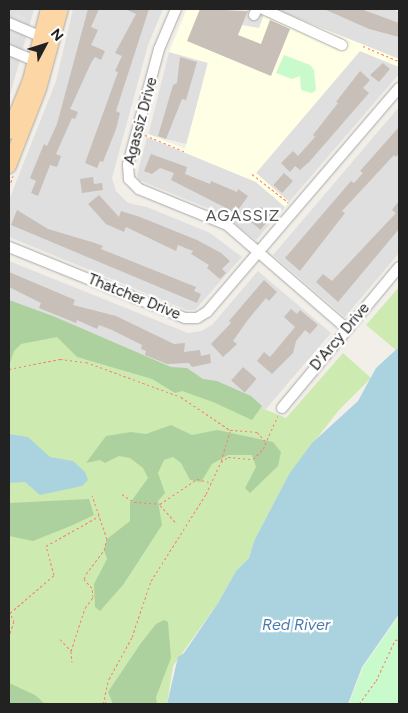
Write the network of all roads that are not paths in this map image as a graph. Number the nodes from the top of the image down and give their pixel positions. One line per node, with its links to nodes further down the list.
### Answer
1 (48, 9): 6 (main road)
2 (61, 9): 12 (main road)
3 (176, 9): 14 (street, Agassiz Drive)
4 (258, 11): 7 (street)
5 (9, 23): 6 (street)
6 (42, 37): 9 (main road)
7 (342, 45)
8 (9, 50): 9 (street)
9 (36, 61): 11 (main road)
10 (399, 88): 14 (street, Thatcher Drive)
11 (9, 130)
12 (9, 166)
13 (9, 247): 14 (street, Thatcher Drive)
14 (258, 252): 16 (street, Agassiz Drive)
15 (399, 267): 16 (street, D'Arcy Drive)
16 (346, 328): 17 (street, D'Arcy Drive)
17 (282, 408)

